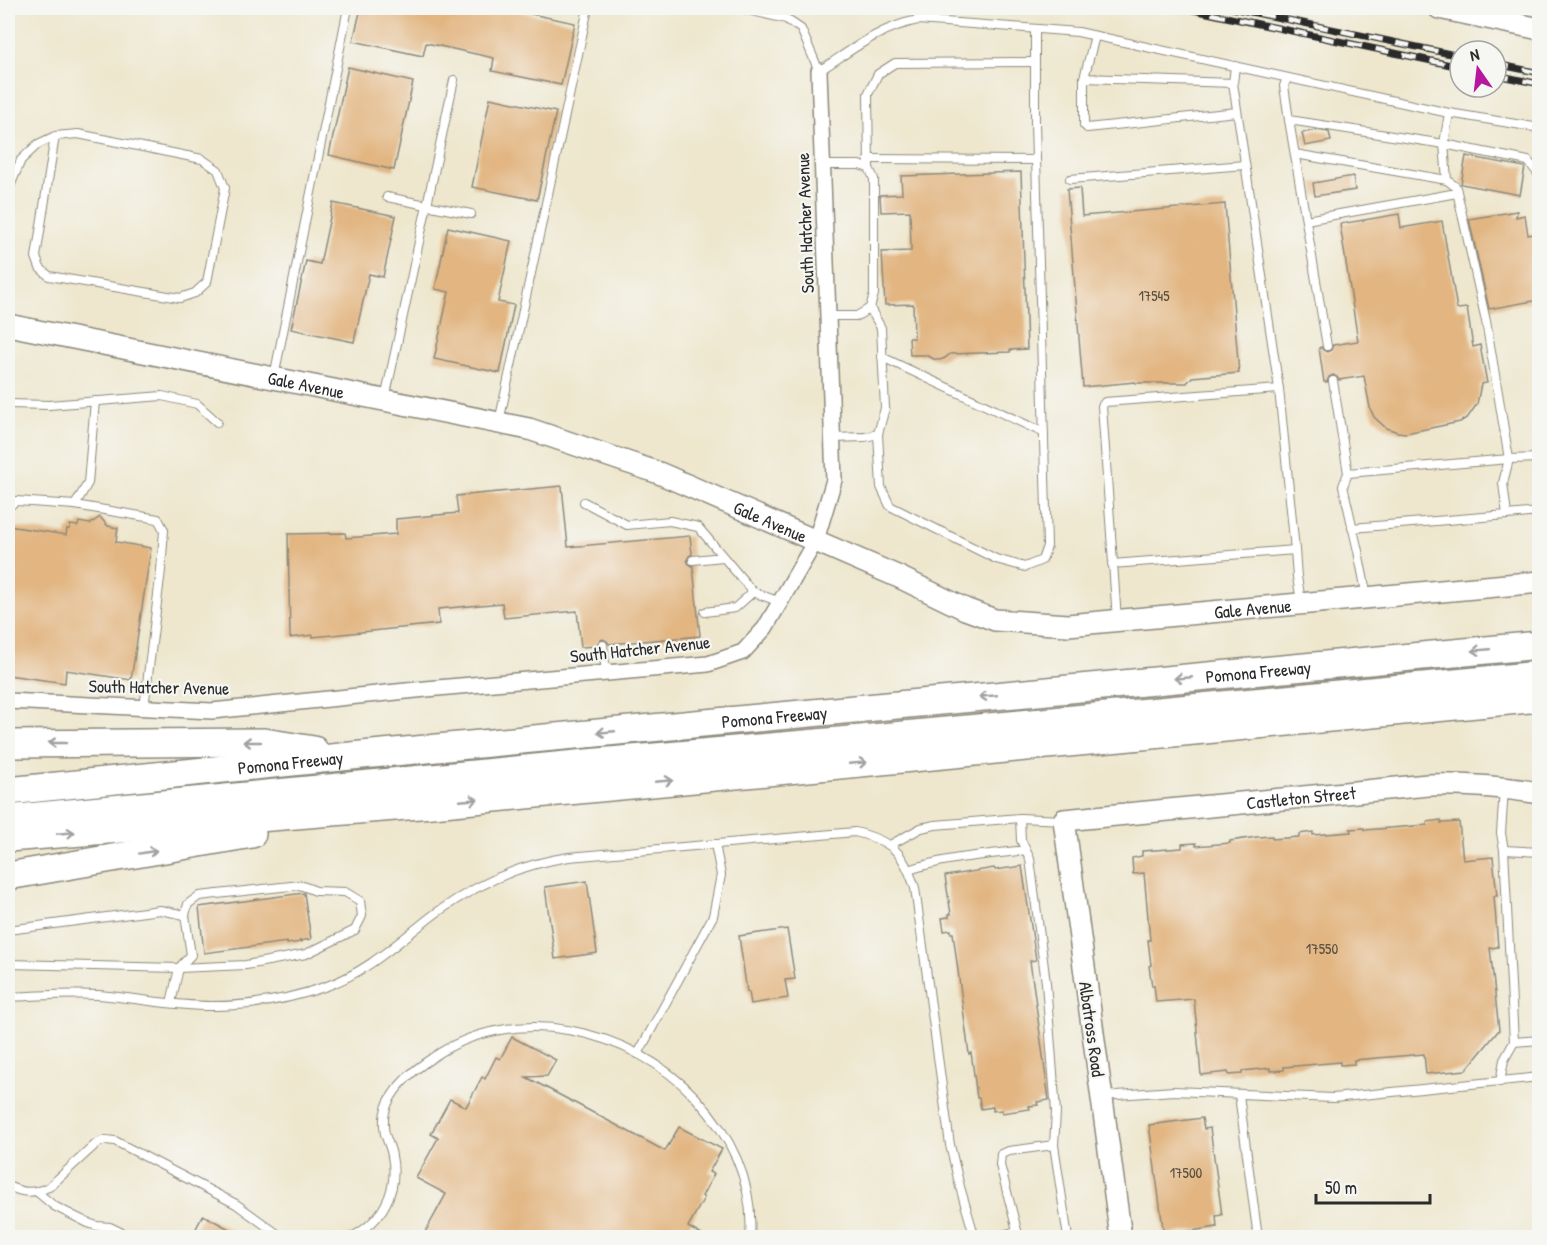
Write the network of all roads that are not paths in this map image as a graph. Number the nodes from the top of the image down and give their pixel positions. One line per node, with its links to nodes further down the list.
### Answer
1 (348, 8): 42 (lane)
2 (588, 8): 49 (lane)
3 (739, 8): 11 (lane)
4 (1439, 8): 5 (main road)
5 (1469, 10): 6 (main road)
6 (1539, 28)
7 (1035, 29): 8 (lane); 9 (lane); 11 (lane)
8 (1095, 36): 10 (lane); 12 (lane)
9 (1035, 62): 23 (lane); 24 (lane)
10 (1235, 66): 13 (lane); 15 (lane)
11 (819, 71): 25 (street, South Hatcher Avenue)
12 (1084, 78): 15 (lane); 16 (lane)
13 (1287, 78): 17 (lane); 18 (lane)
14 (454, 80): 34 (lane)
15 (1233, 83): 16 (lane)
16 (1237, 112): 26 (lane)
17 (1449, 113): 19 (lane); 21 (lane)
18 (1289, 120): 21 (lane); 22 (lane)
19 (1539, 128)
20 (55, 136): 20 (lane); 31 (lane)
21 (1444, 144): 28 (lane); 30 (lane)
22 (1295, 154): 30 (lane); 36 (lane)
23 (869, 159): 24 (lane); 27 (lane)
24 (1036, 160): 50 (lane)
25 (822, 165): 27 (lane); 38 (street, South Hatcher Avenue)
26 (1245, 165): 29 (lane); 44 (lane)
27 (869, 168): 37 (lane)
28 (1539, 176)
29 (1070, 179)
30 (1446, 180): 32 (lane)
31 (8, 191)
32 (1457, 193): 36 (lane); 54 (lane)
33 (387, 197): 34 (lane)
34 (427, 205): 35 (lane); 46 (lane)
35 (471, 214)
36 (1306, 220): 40 (lane)
37 (870, 308): 38 (lane); 41 (lane)
38 (828, 316): 52 (street, South Hatcher Avenue)
39 (8, 325): 42 (main road, Gale Avenue)
40 (1327, 346)
41 (882, 357): 50 (lane); 51 (lane)
42 (274, 378): 46 (main road, Gale Avenue)
43 (1333, 381): 55 (lane)
44 (1279, 389): 63 (lane); 66 (lane)
45 (95, 401): 47 (lane); 48 (lane); 57 (lane)
46 (385, 401): 49 (main road, Gale Avenue)
47 (8, 404)
48 (217, 422)
49 (499, 423): 62 (main road, Gale Avenue)
50 (1044, 433): 51 (lane)
51 (878, 434): 52 (lane)
52 (832, 438): 62 (street, South Hatcher Avenue)
53 (1539, 458): 54 (lane)
54 (1509, 459): 55 (lane); 60 (lane)
55 (1348, 473): 61 (lane)
56 (584, 502): 64 (lane)
57 (75, 505): 58 (lane); 81 (lane)
58 (8, 507)
59 (1539, 512): 60 (lane)
60 (1507, 515): 61 (lane)
61 (1352, 528): 69 (lane)
62 (816, 540): 70 (street, South Hatcher Avenue); 73 (main road, Gale Avenue)
63 (1295, 550): 66 (lane); 71 (lane)
64 (723, 557): 65 (lane); 68 (lane)
65 (693, 560)
66 (1112, 564): 73 (lane)
67 (1539, 582): 69 (main road, Gale Avenue)
68 (753, 592): 70 (lane); 72 (lane)
69 (1368, 598): 71 (main road, Gale Avenue)
70 (780, 602): 77 (street, South Hatcher Avenue)
71 (1301, 604): 73 (main road, Gale Avenue)
72 (705, 612)
73 (1117, 621)
74 (603, 645): 77 (lane)
75 (1539, 645): 83 (highway, Pomona Freeway, one-way to 83)
76 (1539, 665): 88 (highway)
77 (606, 673): 81 (street, South Hatcher Avenue)
78 (1539, 675): 90 (highway)
79 (1539, 698): 87 (highway, one-way to 79)
80 (8, 701): 81 (street, South Hatcher Avenue)
81 (144, 708)
82 (8, 744): 83 (highway, one-way to 82)
83 (351, 756): 85 (highway, Pomona Freeway)
84 (1504, 788): 86 (main road, Castleton Street); 91 (main road, Castleton Street); 96 (lane)
85 (8, 791)
86 (1539, 793)
87 (432, 804): 92 (highway, one-way to 87); 99 (highway, one-way to 87)
88 (8, 807)
89 (1020, 818): 91 (lane); 94 (lane); 95 (lane)
90 (8, 819)
91 (1064, 820): 112 (main road, Albatross Road)
92 (8, 838)
93 (715, 844): 94 (lane); 105 (lane); 108 (lane)
94 (890, 844): 98 (lane)
95 (1026, 850): 98 (lane); 113 (lane)
96 (1504, 850): 97 (lane); 107 (lane)
97 (1539, 852)
98 (909, 870): 121 (lane)
99 (8, 876)
100 (185, 915): 101 (lane); 103 (lane); 103 (lane)
101 (8, 930)
102 (8, 964): 103 (lane)
103 (179, 968): 105 (lane)
104 (8, 997): 105 (lane)
105 (171, 1003)
106 (1539, 1040): 107 (lane)
107 (1514, 1042): 110 (lane)
108 (639, 1054): 119 (lane); 120 (lane)
109 (1539, 1077): 110 (lane)
110 (1500, 1082): 111 (lane)
111 (1239, 1095): 112 (lane); 125 (lane)
112 (1101, 1096): 124 (main road, Albatross Road)
113 (1054, 1145): 116 (lane); 123 (lane)
114 (8, 1186): 115 (lane)
115 (36, 1191): 117 (lane); 118 (lane)
116 (1018, 1234): 122 (lane)
117 (133, 1238)
118 (284, 1238)
119 (350, 1238)
120 (750, 1238)
121 (975, 1238)
122 (992, 1238)
123 (1068, 1238)
124 (1121, 1238)
125 (1258, 1238)

